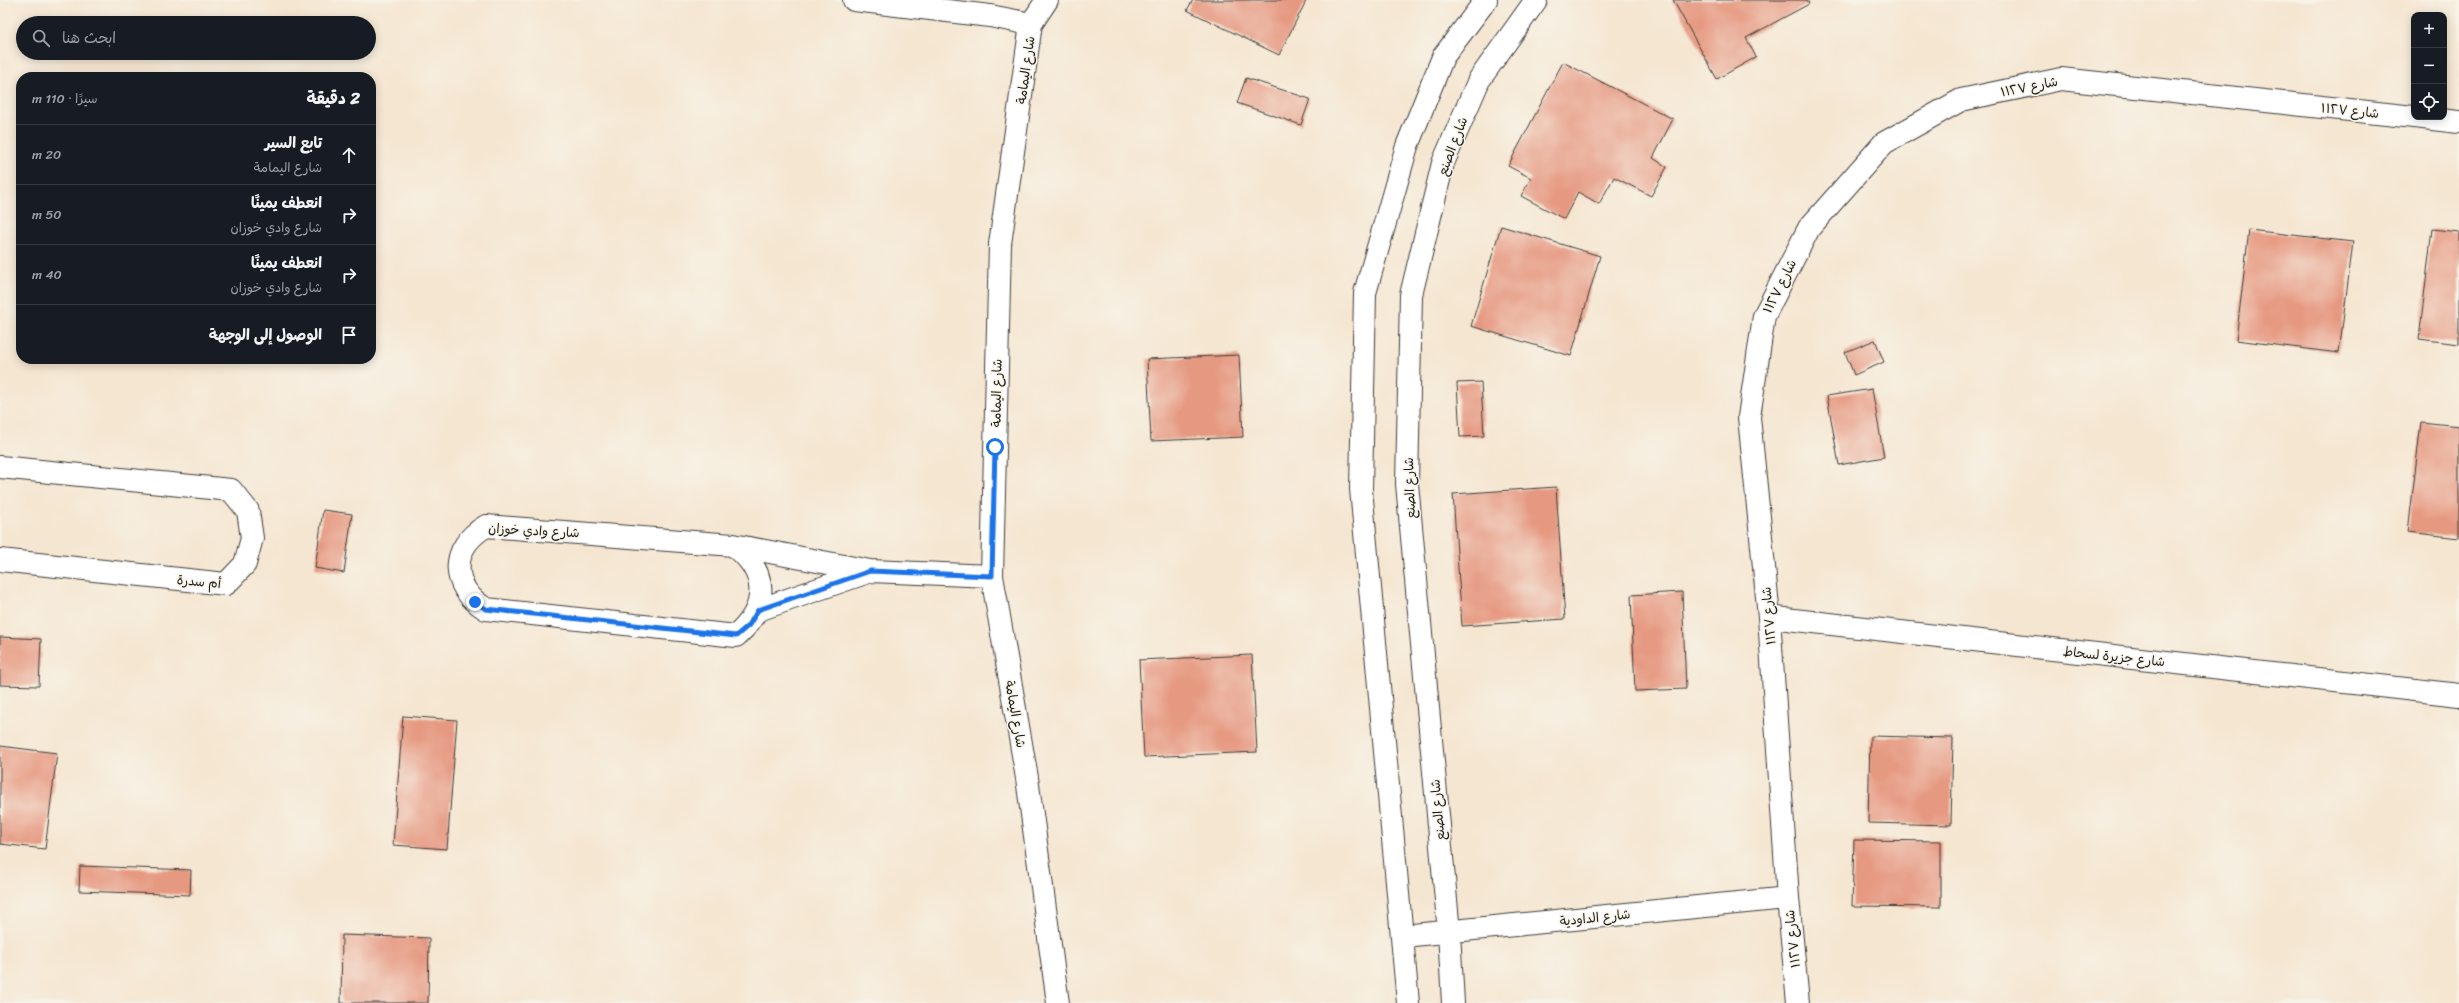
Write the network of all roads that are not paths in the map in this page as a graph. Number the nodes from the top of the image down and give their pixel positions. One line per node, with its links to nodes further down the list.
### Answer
1 (854, 0): 5 (street)
2 (1047, 0): 5 (street, شارع اليمامة)
3 (1486, 0): 19 (street)
4 (1536, 0): 18 (street, شارع الصنع)
5 (1031, 24): 13 (street, شارع اليمامة)
6 (2411, 117): 15 (street, شارع ١١٢٧)
7 (2441, 120): 8 (street, شارع ١١٢٧)
8 (2459, 122)
9 (0, 467): 11 (street, أم سدرة)
10 (733, 545): 12 (street, شارع وادي خوزان); 14 (street, شارع وادي خوزان); 14 (street, شارع وادي خوزان)
11 (0, 560)
12 (870, 571): 13 (street, شارع وادي خوزان); 14 (street, شارع وادي خوزان)
13 (992, 576): 20 (street, شارع اليمامة)
14 (758, 610)
15 (1769, 617): 16 (street, شارع جزيرة لسحاط); 17 (street, شارع ١١٢٧)
16 (2459, 696)
17 (1788, 898): 18 (street, شارع الداودية); 23 (street, شارع ١١٢٧)
18 (1448, 932): 19 (street, شارع الداودية); 22 (street, شارع الصنع)
19 (1403, 936): 21 (street)
20 (1058, 1003)
21 (1408, 1003)
22 (1453, 1003)
23 (1798, 1003)

